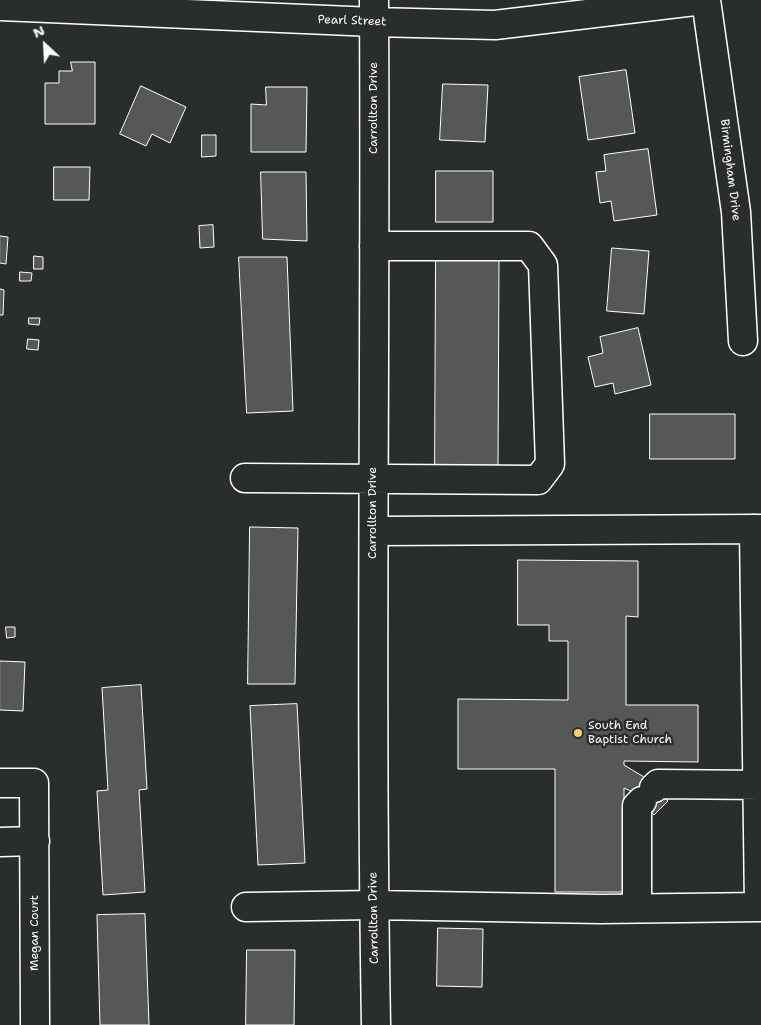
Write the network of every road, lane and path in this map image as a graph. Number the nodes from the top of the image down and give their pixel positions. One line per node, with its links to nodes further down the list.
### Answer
1 (704, 0): 3 (street, Pearl Street); 5 (street, Birmingham Drive)
2 (0, 6): 3 (street, Pearl Street)
3 (374, 11): 4 (street, Carrollton Drive)
4 (374, 246): 7 (street, Carrollton Drive); 7 (street)
5 (743, 340)
6 (245, 478): 7 (street)
7 (373, 478): 9 (street, Carrollton Drive)
8 (758, 529): 9 (street); 11 (street)
9 (374, 531): 14 (street, Carrollton Drive)
10 (0, 783): 12 (street, Megan Court)
11 (759, 785): 16 (street); 17 (street)
12 (34, 841): 13 (street); 18 (street, Megan Court)
13 (0, 842)
14 (374, 905): 15 (street); 17 (street); 19 (street, Carrollton Drive)
15 (246, 907)
16 (760, 907): 17 (street)
17 (637, 908)
18 (35, 1025)
19 (376, 1025)

